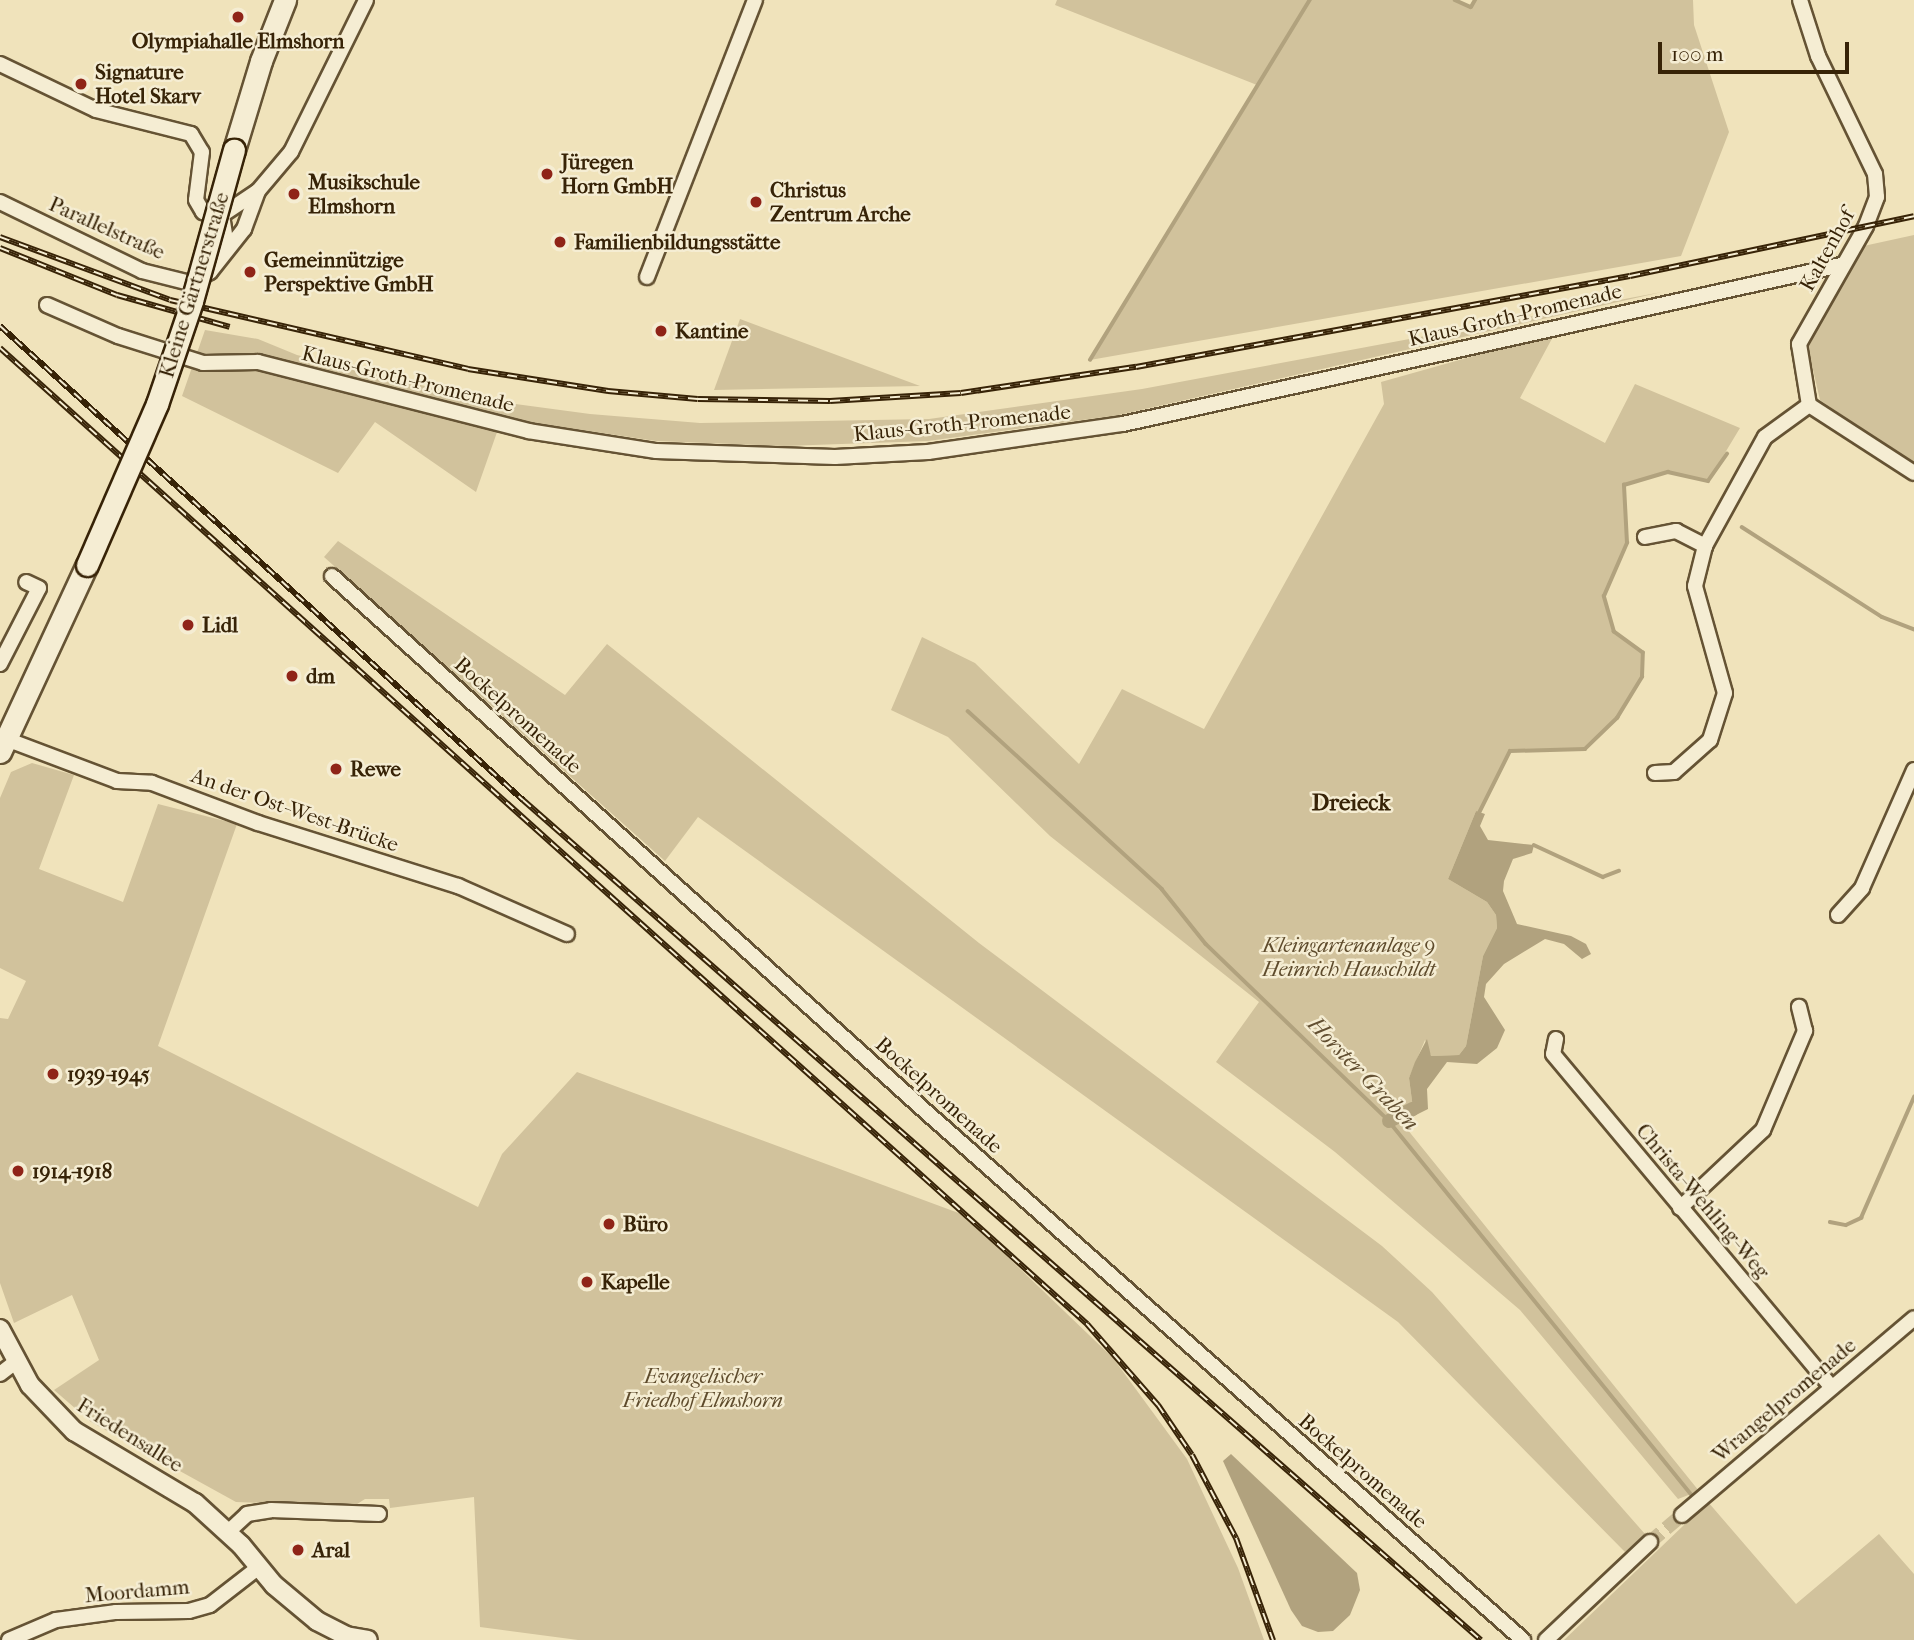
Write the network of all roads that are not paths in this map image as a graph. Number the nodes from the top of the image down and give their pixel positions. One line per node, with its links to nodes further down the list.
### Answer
1 (285, 0): 20 (main road, Kleine Gärtnerstraße, bridge)
2 (366, 0): 6 (street)
3 (755, 0): 11 (street)
4 (1800, 0): 10 (street, Kaltenhof)
5 (0, 64): 8 (street)
6 (258, 191): 8 (street); 9 (street)
7 (0, 202): 9 (street, Parallelstraße)
8 (222, 215): 9 (street)
9 (228, 247)
10 (1841, 265): 12 (street, Klaus-Groth-Promenade); 13 (street, Kaltenhof)
11 (647, 277)
12 (47, 305)
13 (1809, 405): 14 (street); 16 (street)
14 (1914, 473)
15 (1644, 537): 16 (street)
16 (1705, 546): 22 (street)
17 (332, 576): 40 (street, Bockelpromenade)
18 (26, 582): 19 (street)
19 (0, 664)
20 (3, 745): 24 (street, An der Ost-West-Brücke)
21 (1914, 770): 23 (street)
22 (1655, 774)
23 (1838, 915)
24 (567, 934)
25 (1799, 1007): 27 (street)
26 (1556, 1039): 27 (street, Christa-Wehling-Weg)
27 (1680, 1208): 31 (street, Christa-Wehling-Weg)
28 (1914, 1318): 31 (street, Wrangelpromenade)
29 (0, 1329): 30 (street, Friedensallee)
30 (7, 1368): 34 (street, Friedensallee)
31 (1831, 1387): 33 (street, Wrangelpromenade)
32 (379, 1514): 34 (street)
33 (1682, 1515)
34 (228, 1532): 36 (street, Friedensallee)
35 (1650, 1542): 41 (street)
36 (259, 1567): 37 (street, Friedensallee); 38 (street, Moordamm)
37 (346, 1638): 39 (street, Friedensallee)
38 (9, 1640)
39 (368, 1640)
40 (1523, 1640)
41 (1546, 1640)

